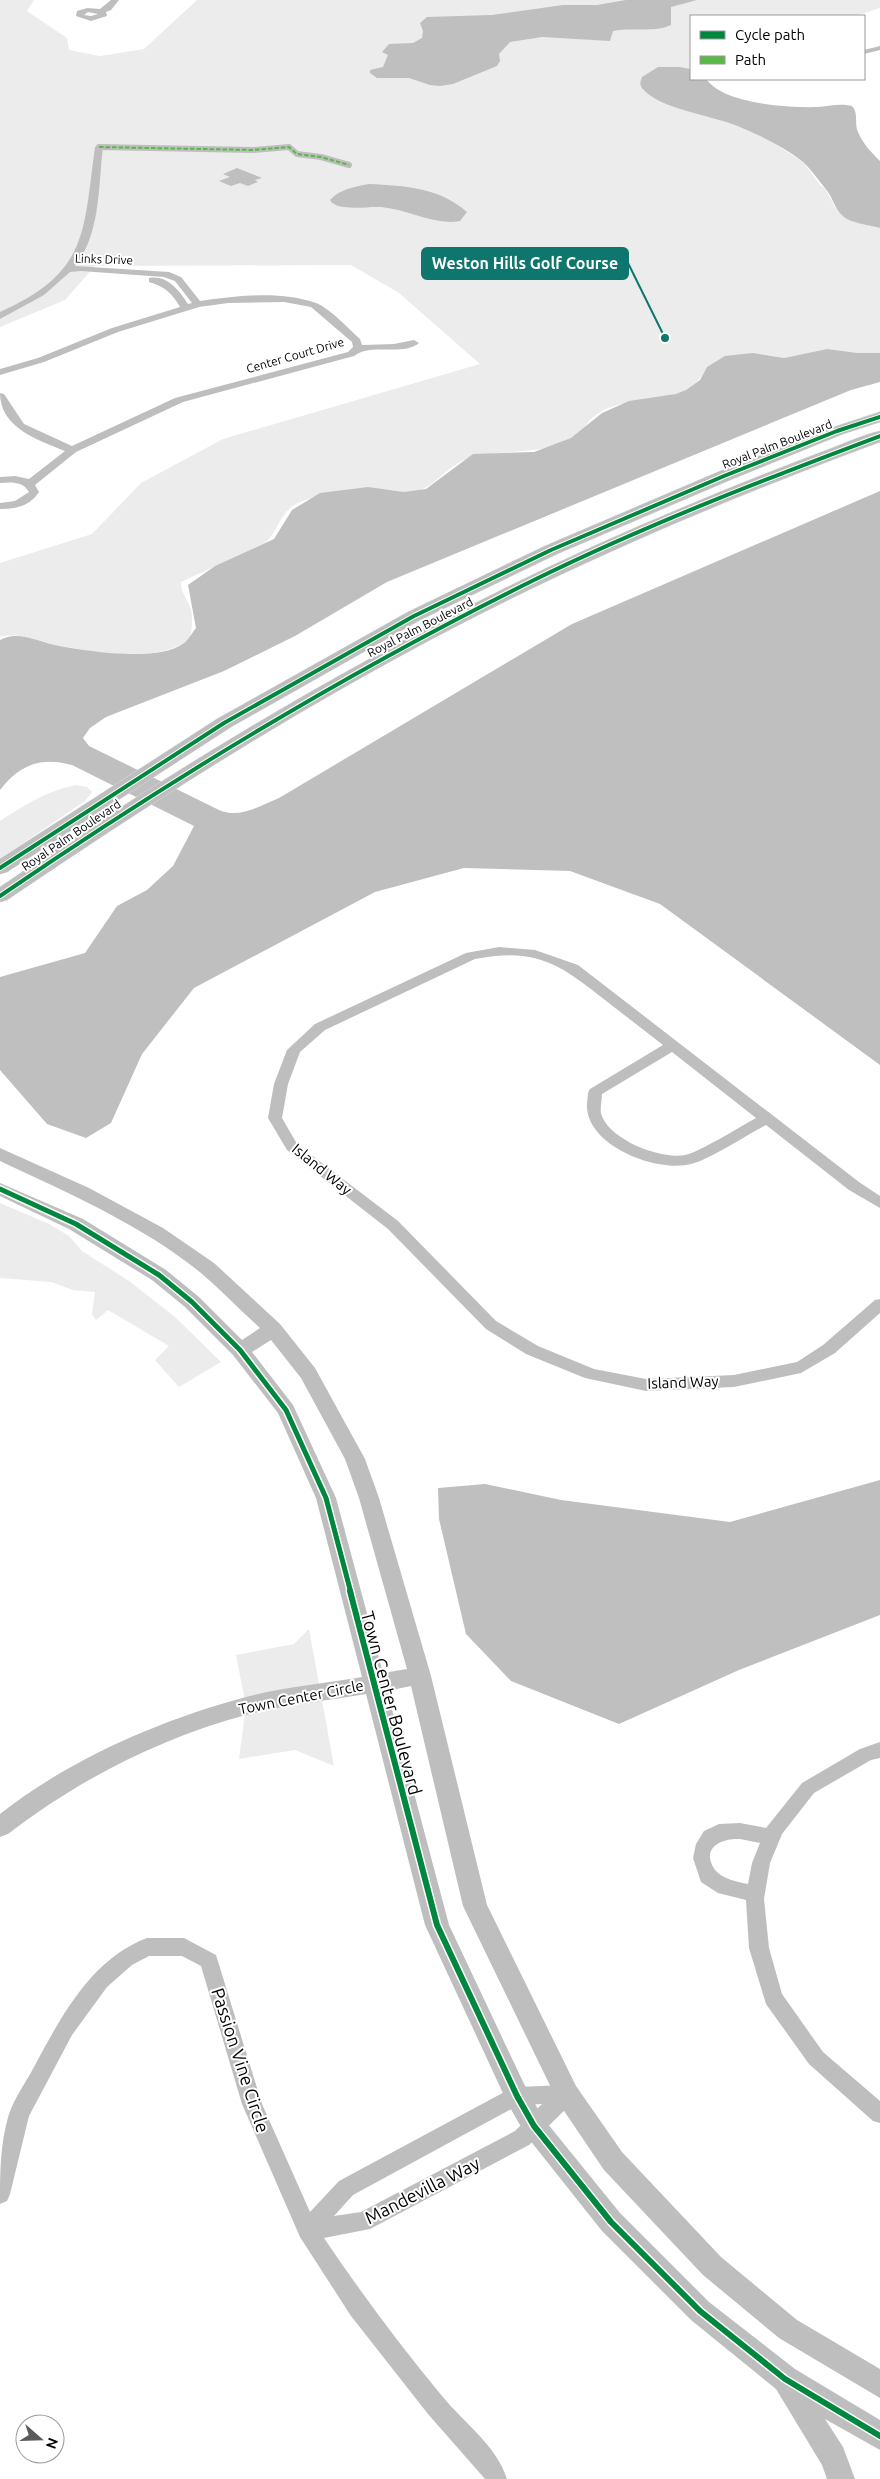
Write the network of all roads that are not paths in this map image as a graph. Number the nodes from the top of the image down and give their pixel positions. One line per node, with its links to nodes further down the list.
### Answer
1 (115, 0): 2 (street)
2 (101, 11)
3 (880, 48): 4 (street)
4 (865, 52)
5 (99, 147): 6 (street); 7 (street)
6 (349, 165)
7 (67, 270): 8 (street, Links Drive); 9 (street, Links Drive); 12 (street)
8 (179, 280): 9 (street, Links Drive); 10 (street)
9 (166, 284): 11 (street)
10 (198, 304): 11 (street, Center Court Drive); 14 (street, Center Court Drive)
11 (185, 308): 15 (street, Center Court Drive)
12 (0, 316)
13 (414, 343): 14 (street)
14 (358, 348): 19 (street, Center Court Drive)
15 (0, 372)
16 (0, 396): 19 (street)
17 (880, 417): 23 (main road, Royal Palm Boulevard)
18 (880, 436): 24 (main road, Royal Palm Boulevard)
19 (72, 450): 21 (street, Center Court Drive)
20 (0, 480): 21 (street)
21 (29, 484): 22 (street)
22 (0, 506)
23 (0, 868)
24 (0, 896)
25 (673, 1045): 26 (street, Island Way); 26 (street); 30 (street, Island Way)
26 (767, 1118): 29 (street, Island Way)
27 (0, 1154): 31 (street, Town Center Boulevard)
28 (0, 1189): 32 (street, Town Center Boulevard)
29 (880, 1202)
30 (880, 1304)
31 (272, 1329): 32 (street); 33 (street, Town Center Boulevard)
32 (240, 1350): 34 (street, Town Center Boulevard)
33 (420, 1676): 34 (street, Town Center Circle); 39 (street, Town Center Boulevard)
34 (372, 1684): 36 (street, Town Center Circle); 40 (street, Town Center Boulevard)
35 (880, 1750): 37 (street)
36 (0, 1827)
37 (771, 1838): 38 (street); 38 (street)
38 (755, 1894): 41 (street)
39 (567, 2094): 40 (street); 42 (street, Mandevilla Way); 46 (street, Town Center Boulevard)
40 (517, 2096): 42 (street, Town Center Boulevard); 44 (street)
41 (880, 2114)
42 (534, 2126): 44 (street, Mandevilla Way); 45 (street, Town Center Boulevard)
43 (0, 2194): 44 (street, Passion Vine Circle)
44 (307, 2230): 48 (street, Passion Vine Circle)
45 (785, 2379): 47 (street, Town Center Boulevard); 49 (street)
46 (880, 2384)
47 (880, 2436)
48 (496, 2479)
49 (841, 2479)

